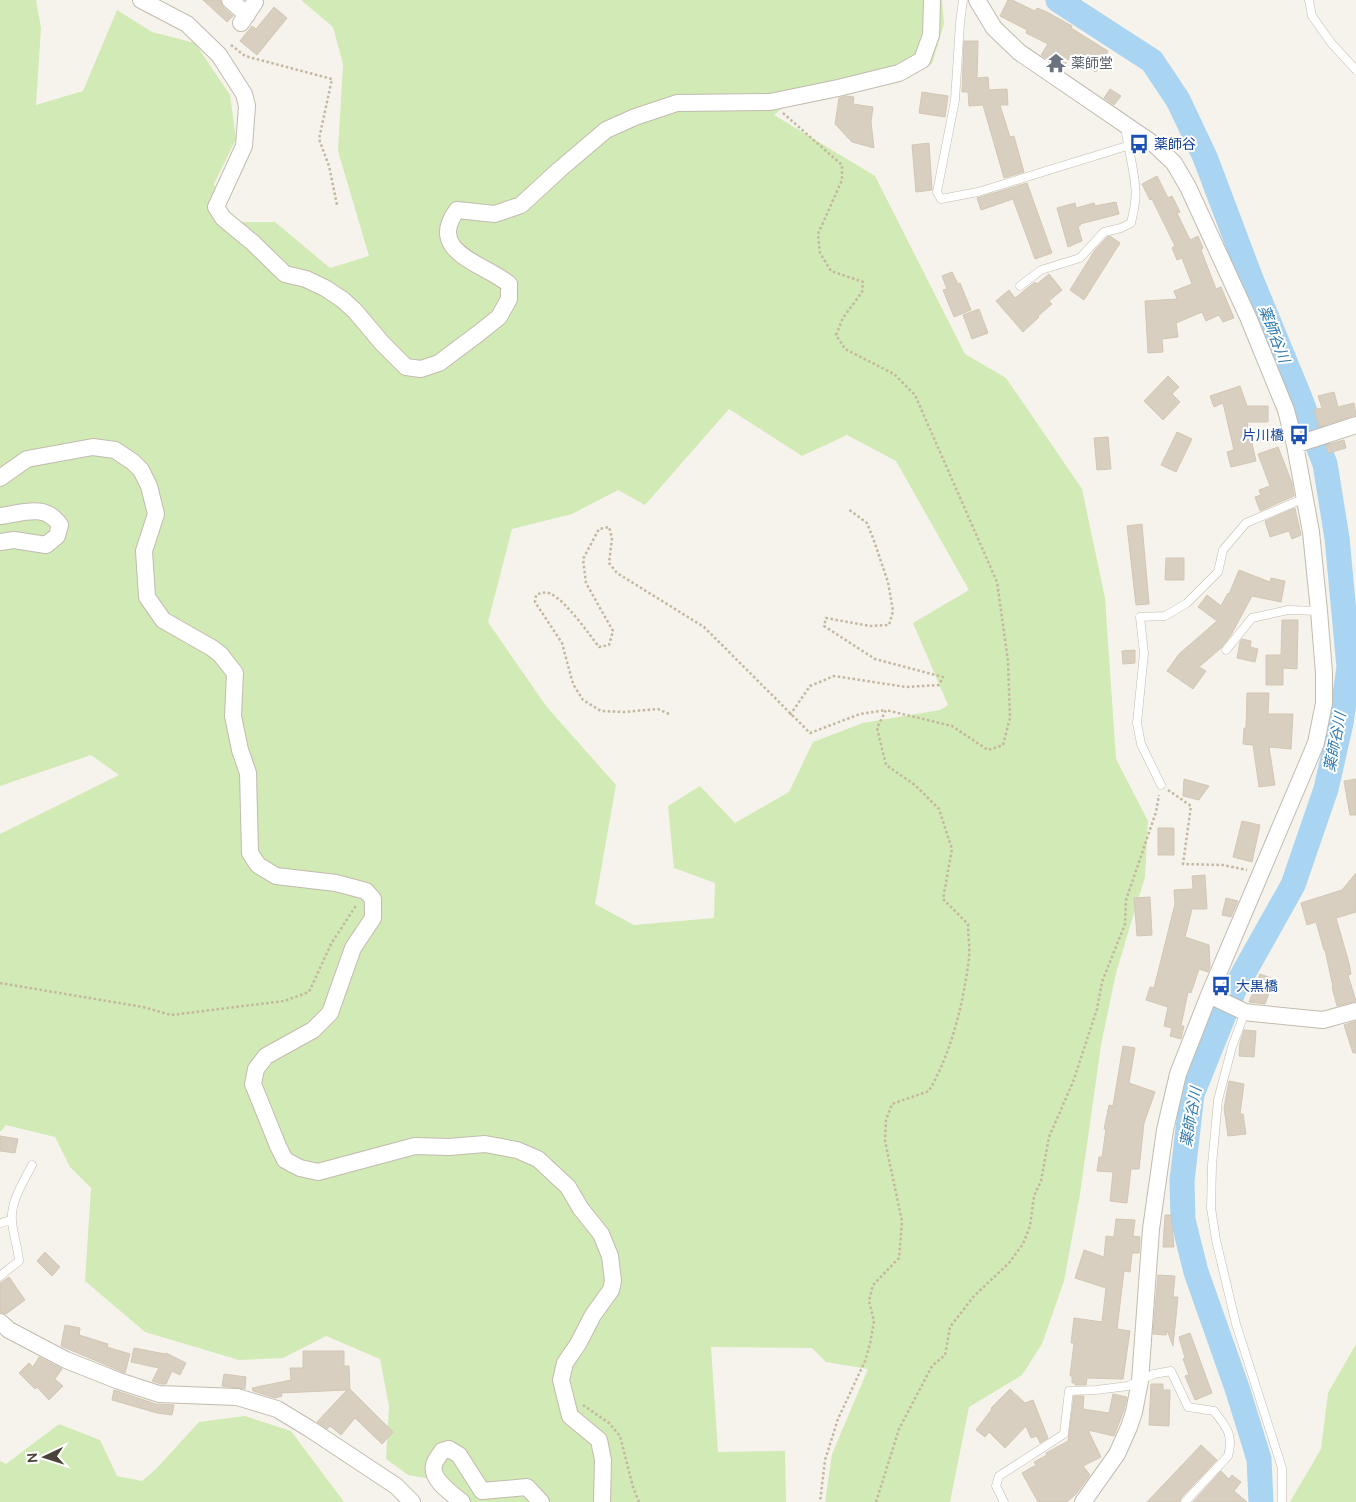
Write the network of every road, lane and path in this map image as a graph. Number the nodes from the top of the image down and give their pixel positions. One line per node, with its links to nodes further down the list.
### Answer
1 (141, 0): 10 (street)
2 (230, 0): 7 (street)
3 (932, 0): 10 (street)
4 (963, 0): 12 (lane)
5 (977, 0): 11 (street)
6 (1308, 0): 9 (lane)
7 (248, 13)
8 (230, 44): 13 (path)
9 (1356, 70)
10 (770, 102): 24 (path)
11 (1125, 124): 12 (lane); 16 (street)
12 (1127, 146): 14 (lane)
13 (337, 205)
14 (1020, 286)
15 (1356, 425): 16 (street)
16 (1300, 443): 18 (street)
17 (0, 478): 29 (street)
18 (1305, 498): 22 (street); 27 (lane)
19 (848, 509): 26 (path)
20 (0, 516): 21 (street)
21 (0, 542)
22 (1319, 611): 23 (lane); 28 (street)
23 (1226, 650)
24 (886, 710): 26 (path); 44 (path)
25 (669, 714): 26 (path)
26 (790, 715)
27 (1162, 786): 28 (path); 45 (path)
28 (1260, 872): 31 (street)
29 (366, 891): 30 (path); 43 (street)
30 (0, 983)
31 (1212, 996): 32 (street); 39 (street)
32 (1242, 1010): 33 (street); 49 (lane)
33 (1356, 1011)
34 (32, 1165): 35 (lane)
35 (12, 1220): 36 (lane); 37 (lane)
36 (0, 1223)
37 (0, 1276)
38 (0, 1322): 40 (street)
39 (1140, 1381): 46 (lane); 47 (street); 48 (lane)
40 (412, 1502)
41 (462, 1502): 42 (street)
42 (541, 1502)
43 (602, 1502)
44 (820, 1502)
45 (876, 1502)
46 (1004, 1502)
47 (1083, 1502)
48 (1185, 1502)
49 (1282, 1502)

